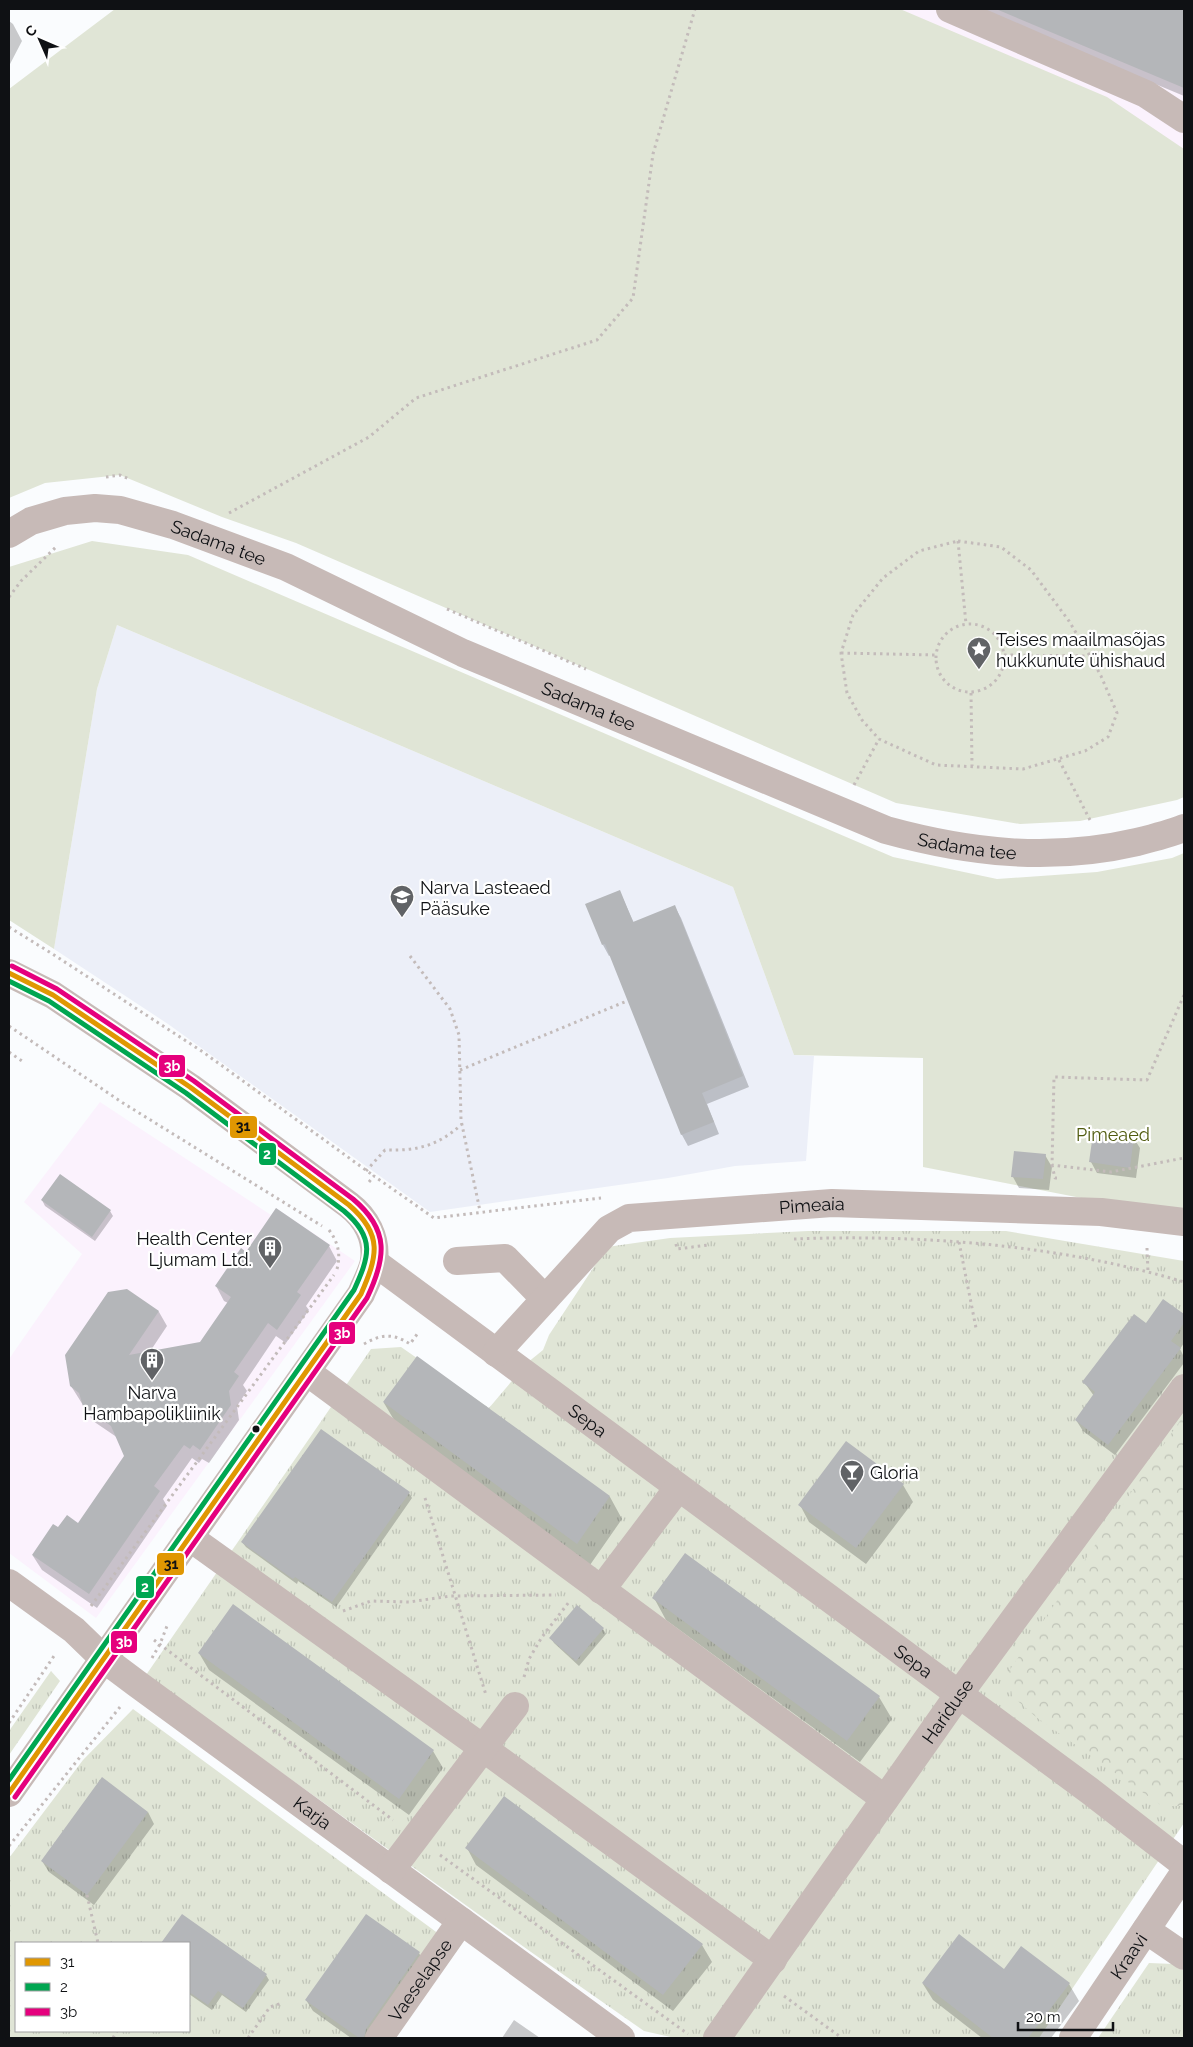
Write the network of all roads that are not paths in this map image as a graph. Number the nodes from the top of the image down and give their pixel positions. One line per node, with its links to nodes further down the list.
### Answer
1 (950, 9): 2 (street)
2 (1184, 120)
3 (9, 534): 4 (street, Sadama tee)
4 (1184, 828)
5 (9, 973): 8 (street)
6 (1184, 1222): 9 (street, Pimeaia)
7 (457, 1261): 9 (street)
8 (374, 1262): 10 (street, Sepa); 11 (street)
9 (545, 1299): 10 (street, Pimeaia)
10 (496, 1353): 13 (street, Sepa)
11 (307, 1372): 14 (street); 16 (street)
12 (1184, 1388): 18 (street, Hariduse)
13 (678, 1488): 16 (street); 18 (street, Sepa)
14 (189, 1537): 17 (street); 20 (street)
15 (9, 1583): 17 (street, Karja)
16 (592, 1584): 22 (street)
17 (104, 1659): 21 (street); 24 (street, Karja)
18 (959, 1694): 22 (street, Hariduse); 23 (street, Sepa)
19 (515, 1706): 20 (street)
20 (490, 1739): 24 (street); 29 (street)
21 (9, 1793)
22 (885, 1799): 29 (street, Hariduse)
23 (1184, 1864)
24 (392, 1870): 26 (street, Karja)
25 (1184, 1874): 27 (street, Kraavi)
26 (461, 1921): 30 (street, Vaeselapse); 31 (street, Karja)
27 (1146, 1930): 28 (street); 33 (street, Kraavi)
28 (1184, 1956)
29 (773, 1960): 32 (street, Hariduse)
30 (379, 2038)
31 (621, 2038)
32 (717, 2038)
33 (1073, 2038)

